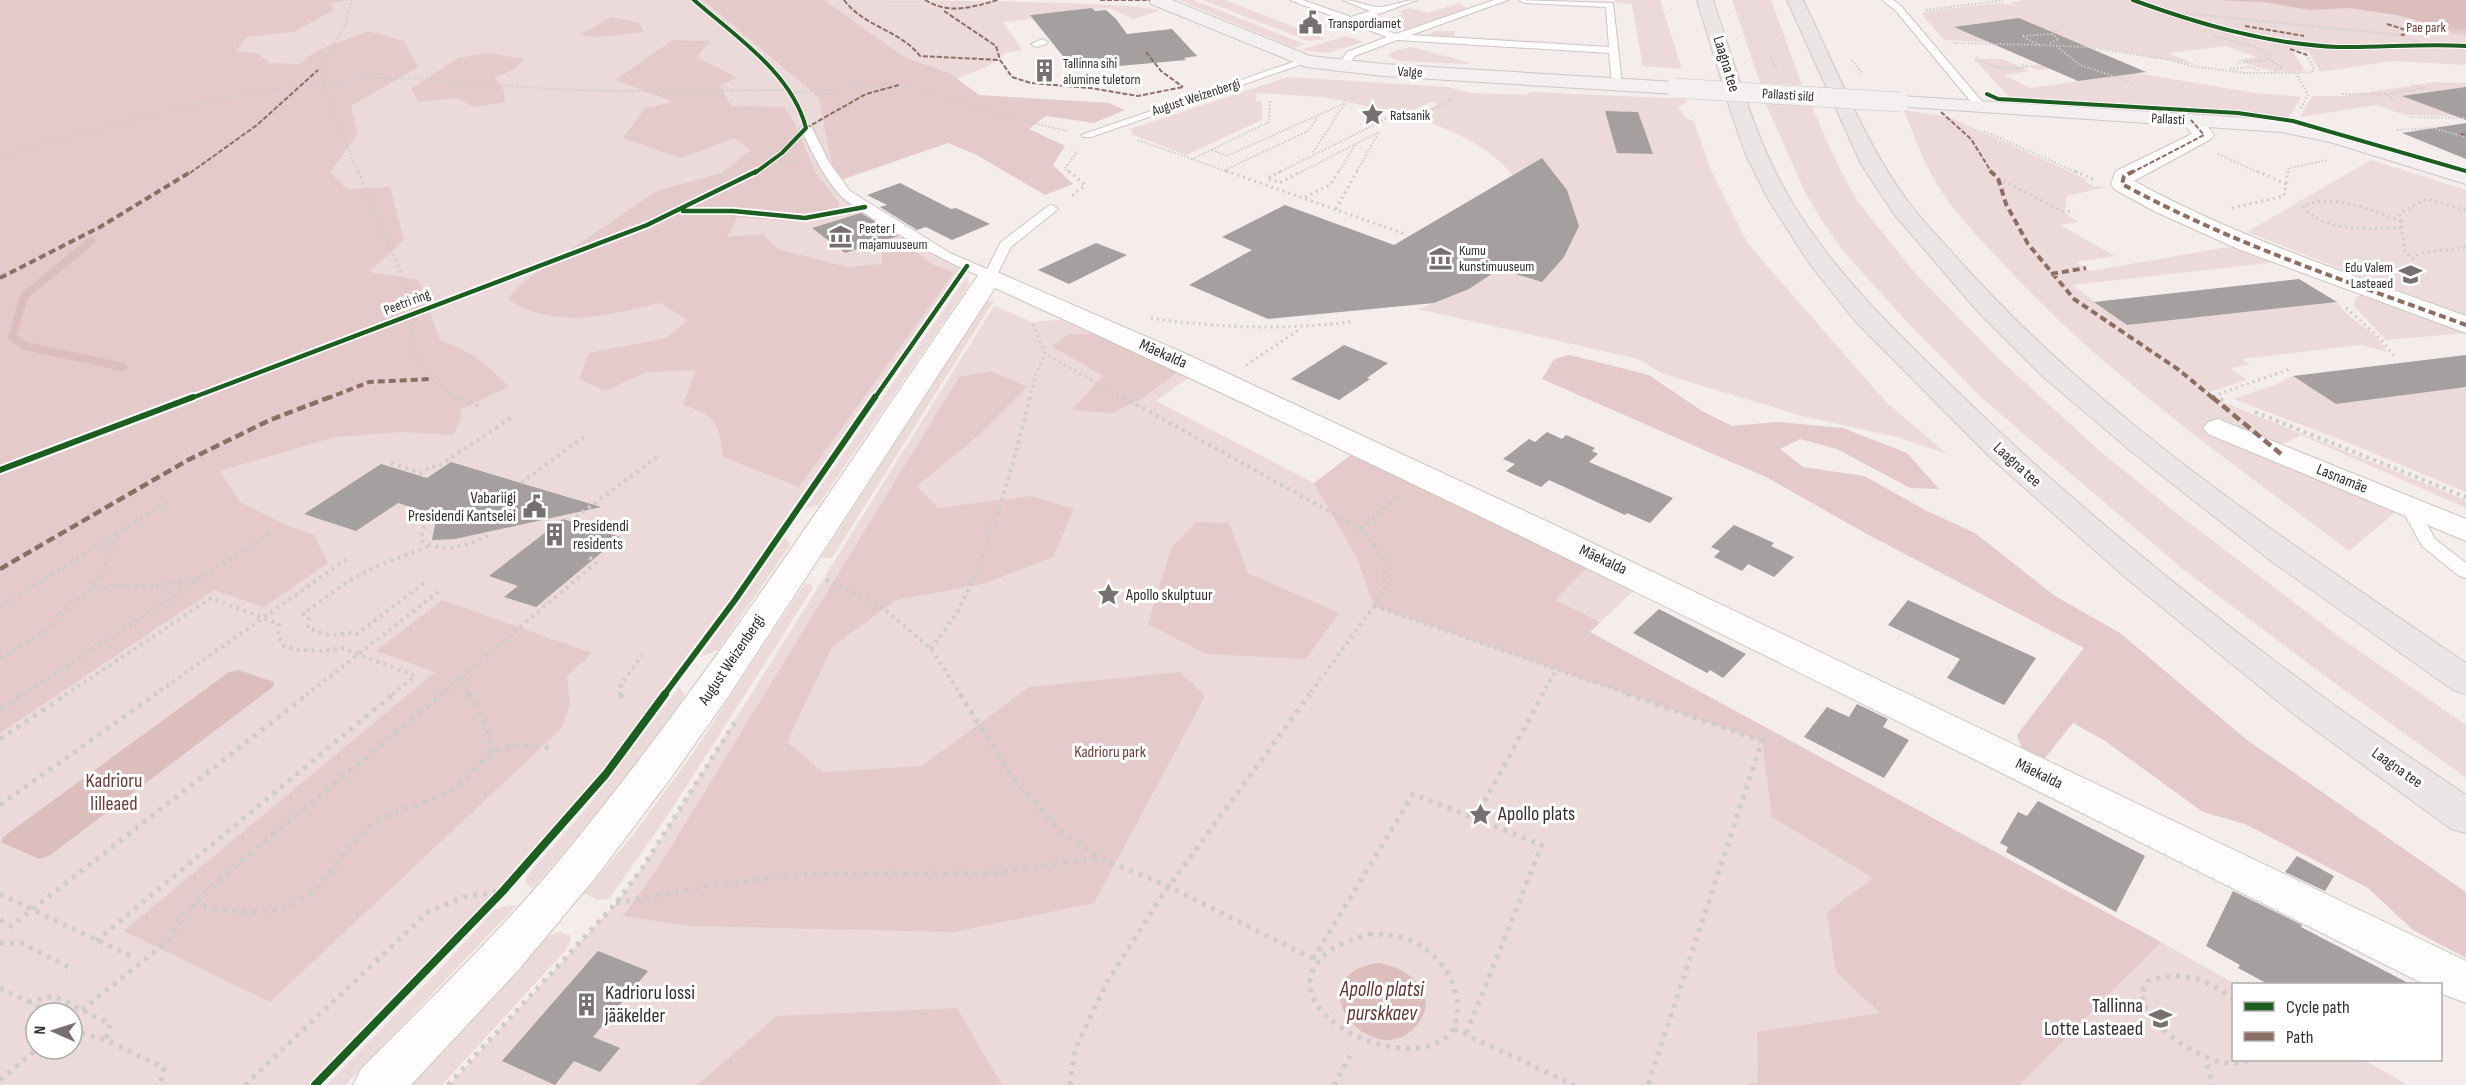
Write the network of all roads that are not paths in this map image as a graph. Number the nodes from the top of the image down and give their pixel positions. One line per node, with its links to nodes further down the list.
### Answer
1 (1157, 0): 14 (street, Valge)
2 (1296, 0): 11 (lane)
3 (1348, 0): 10 (lane)
4 (1412, 0): 10 (lane)
5 (1503, 0): 12 (lane)
6 (1524, 0): 13 (lane)
7 (1706, 0): 32 (main road, Laagna tee)
8 (1795, 0): 31 (main road)
9 (1887, 0): 19 (lane)
10 (1379, 11): 11 (lane)
11 (1349, 21): 12 (lane)
12 (1396, 37): 13 (lane); 15 (lane)
13 (1614, 50): 16 (lane)
14 (1306, 61): 15 (street, Valge); 22 (lane, August Weizenbergi)
15 (1342, 67): 16 (street, Valge)
16 (1617, 84): 17 (street, Valge)
17 (1675, 88): 18 (street, Pallasti sild, bridge)
18 (1900, 102): 19 (street, Pallasti)
19 (1981, 108): 21 (street, Pallasti)
20 (806, 128): 25 (lane, Mäekalda)
21 (2191, 131): 23 (street, Pallasti); 26 (street)
22 (1084, 140)
23 (2466, 177)
24 (1052, 209): 25 (lane, August Weizenbergi)
25 (990, 276): 33 (street, Mäekalda); 34 (street, August Weizenbergi)
26 (2466, 325)
27 (2226, 416): 28 (street, Lasnamäe)
28 (2409, 506): 29 (street, Lasnamäe); 30 (lane)
29 (2466, 531)
30 (2466, 572)
31 (2466, 681)
32 (2466, 817)
33 (2466, 983)
34 (378, 1085)

